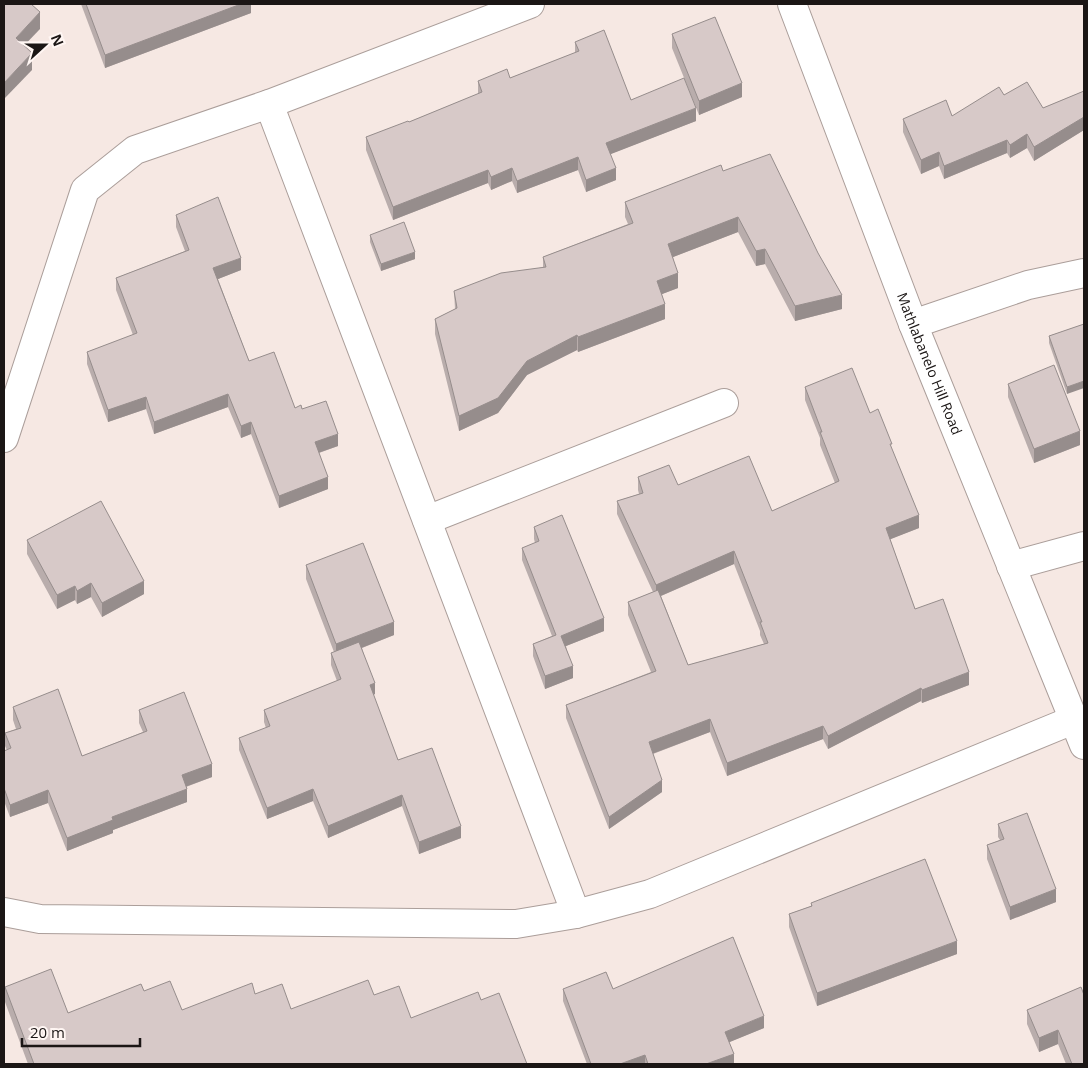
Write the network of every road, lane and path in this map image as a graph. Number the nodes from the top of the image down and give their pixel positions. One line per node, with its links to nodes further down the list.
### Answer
1 (530, 4): 3 (street)
2 (792, 4): 5 (street, Mathlabanelo Hill Road)
3 (269, 104): 7 (street); 8 (street)
4 (1084, 272): 5 (street)
5 (913, 324): 10 (street, Mathlabanelo Hill Road)
6 (724, 403): 8 (street)
7 (4, 438)
8 (427, 520): 14 (street)
9 (1084, 546): 10 (street)
10 (1011, 566): 11 (street, Mathlabanelo Hill Road)
11 (1073, 720): 12 (street, Mathlabanelo Hill Road); 14 (street)
12 (1084, 745)
13 (4, 912): 14 (street)
14 (576, 914)

